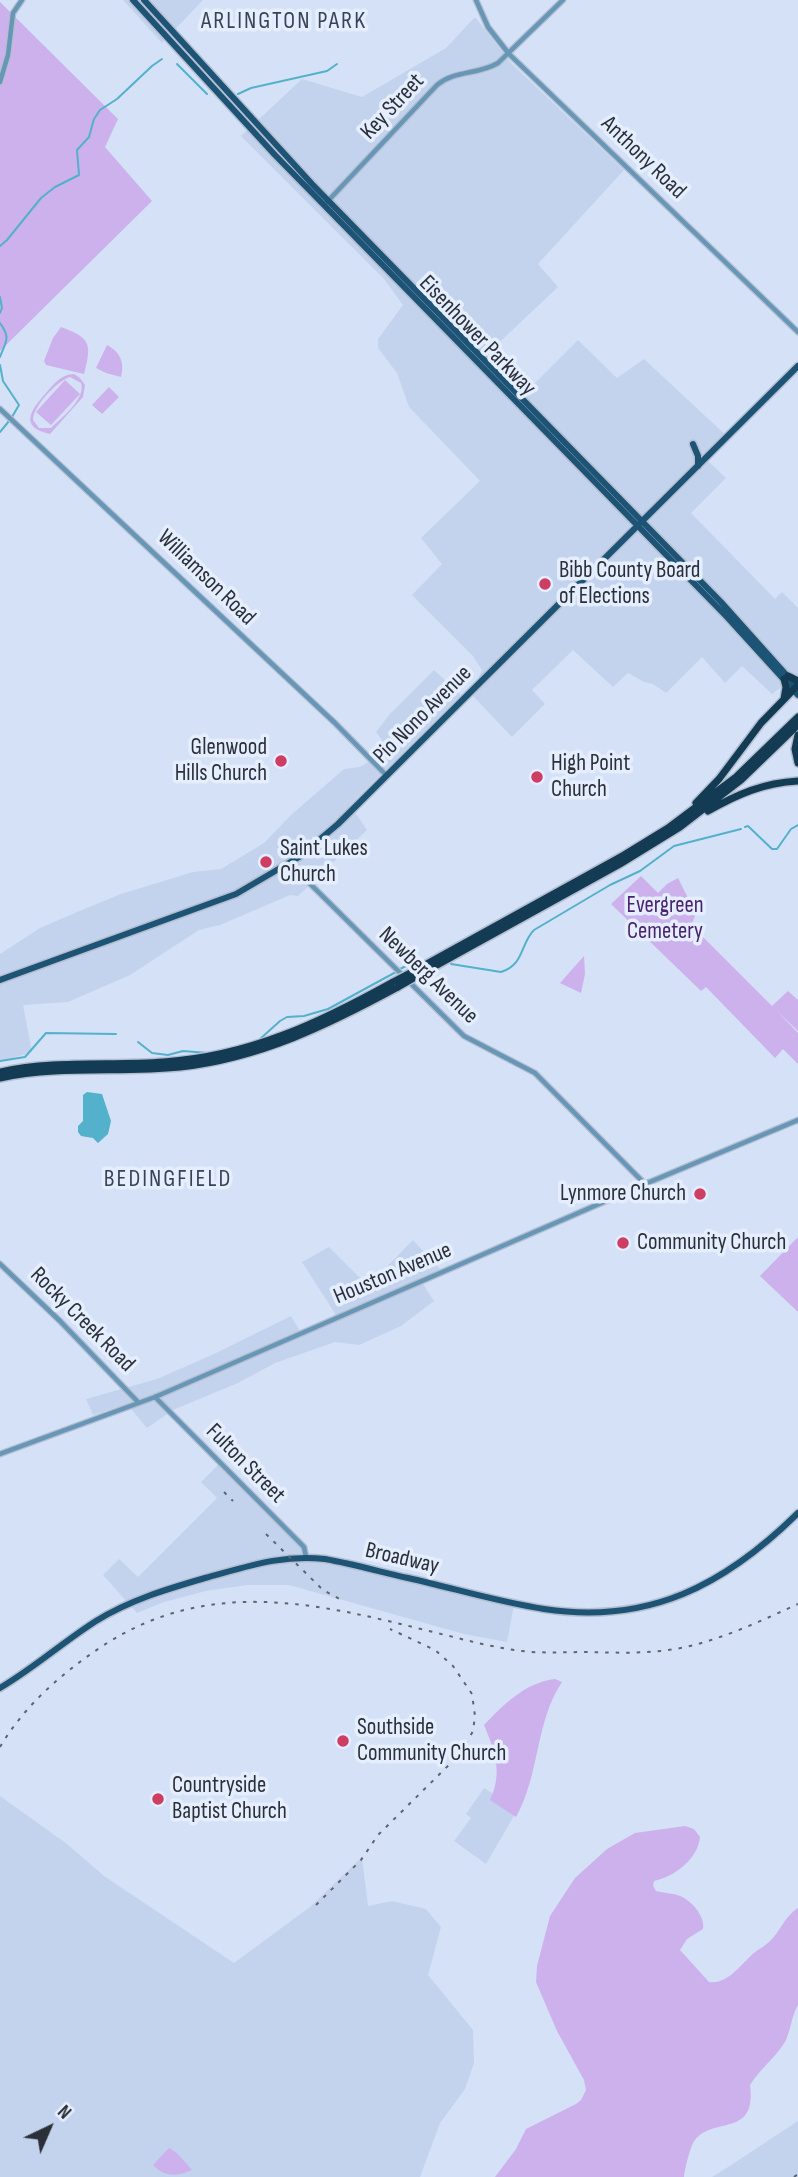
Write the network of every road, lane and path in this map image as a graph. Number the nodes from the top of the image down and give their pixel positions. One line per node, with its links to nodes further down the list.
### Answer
1 (22, 0): 7 (street)
2 (134, 0): 8 (main road, Eisenhower Parkway)
3 (144, 0): 8 (main road, Eisenhower Parkway)
4 (476, 0): 6 (street, Anthony Road)
5 (563, 0): 6 (street, Key Street)
6 (509, 54): 8 (street, Key Street); 9 (street, Anthony Road)
7 (0, 82)
8 (326, 203): 14 (main road, Eisenhower Parkway)
9 (798, 332)
10 (798, 366): 13 (main road, Pio Nono Avenue)
11 (0, 409): 22 (street, Williamson Road)
12 (693, 444): 13 (main road)
13 (698, 467): 14 (main road, Pio Nono Avenue)
14 (640, 524): 15 (main road, Eisenhower Parkway); 22 (main road, Pio Nono Avenue)
15 (786, 678): 16 (highway); 17 (highway)
16 (797, 687): 17 (highway)
17 (784, 699): 25 (highway)
18 (798, 717): 25 (highway)
19 (798, 725): 24 (highway)
20 (798, 736): 21 (highway)
21 (798, 763)
22 (386, 775): 26 (main road, Pio Nono Avenue)
23 (798, 781): 24 (highway)
24 (680, 827): 27 (highway)
25 (641, 845): 27 (highway)
26 (289, 863): 28 (main road, Pio Nono Avenue); 33 (street, Newberg Avenue)
27 (416, 973): 29 (highway, bridge)
28 (0, 980)
29 (395, 984): 30 (highway); 31 (highway)
30 (0, 1072)
31 (0, 1080)
32 (798, 1120): 33 (street, Houston Avenue)
33 (645, 1184): 35 (street, Houston Avenue)
34 (0, 1264): 36 (street, Rocky Creek Road)
35 (155, 1397): 36 (street, Houston Avenue); 39 (street, Fulton Street)
36 (138, 1403): 37 (street, Houston Avenue)
37 (0, 1454)
38 (798, 1513): 39 (main road, Broadway)
39 (306, 1557): 40 (main road, Broadway)
40 (0, 1688)

